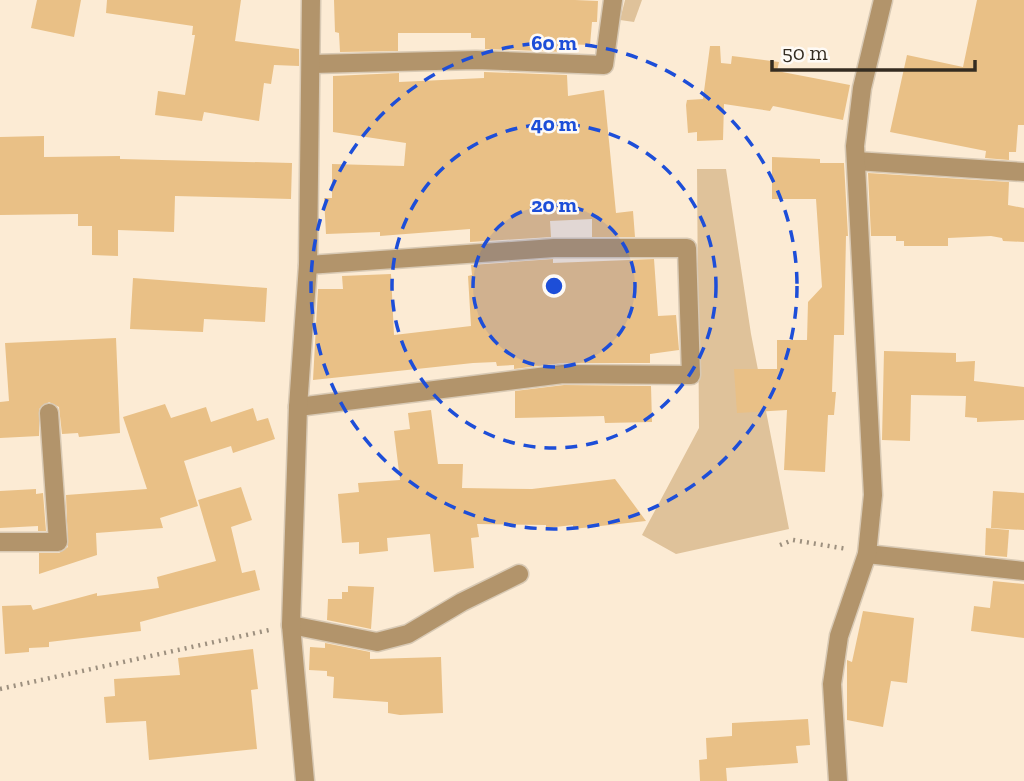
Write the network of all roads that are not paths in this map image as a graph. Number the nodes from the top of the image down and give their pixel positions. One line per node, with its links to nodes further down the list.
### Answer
1 (311, 0): 4 (street)
2 (613, 0): 4 (street)
3 (883, 0): 5 (street)
4 (312, 64): 7 (street)
5 (856, 161): 6 (street); 11 (street)
6 (1024, 172)
7 (308, 265): 8 (street); 8 (street)
8 (298, 407): 14 (street)
9 (49, 413): 10 (street)
10 (0, 542)
11 (867, 554): 12 (street); 16 (street)
12 (1024, 570)
13 (519, 574): 14 (street)
14 (291, 625): 15 (street)
15 (306, 781)
16 (838, 781)

